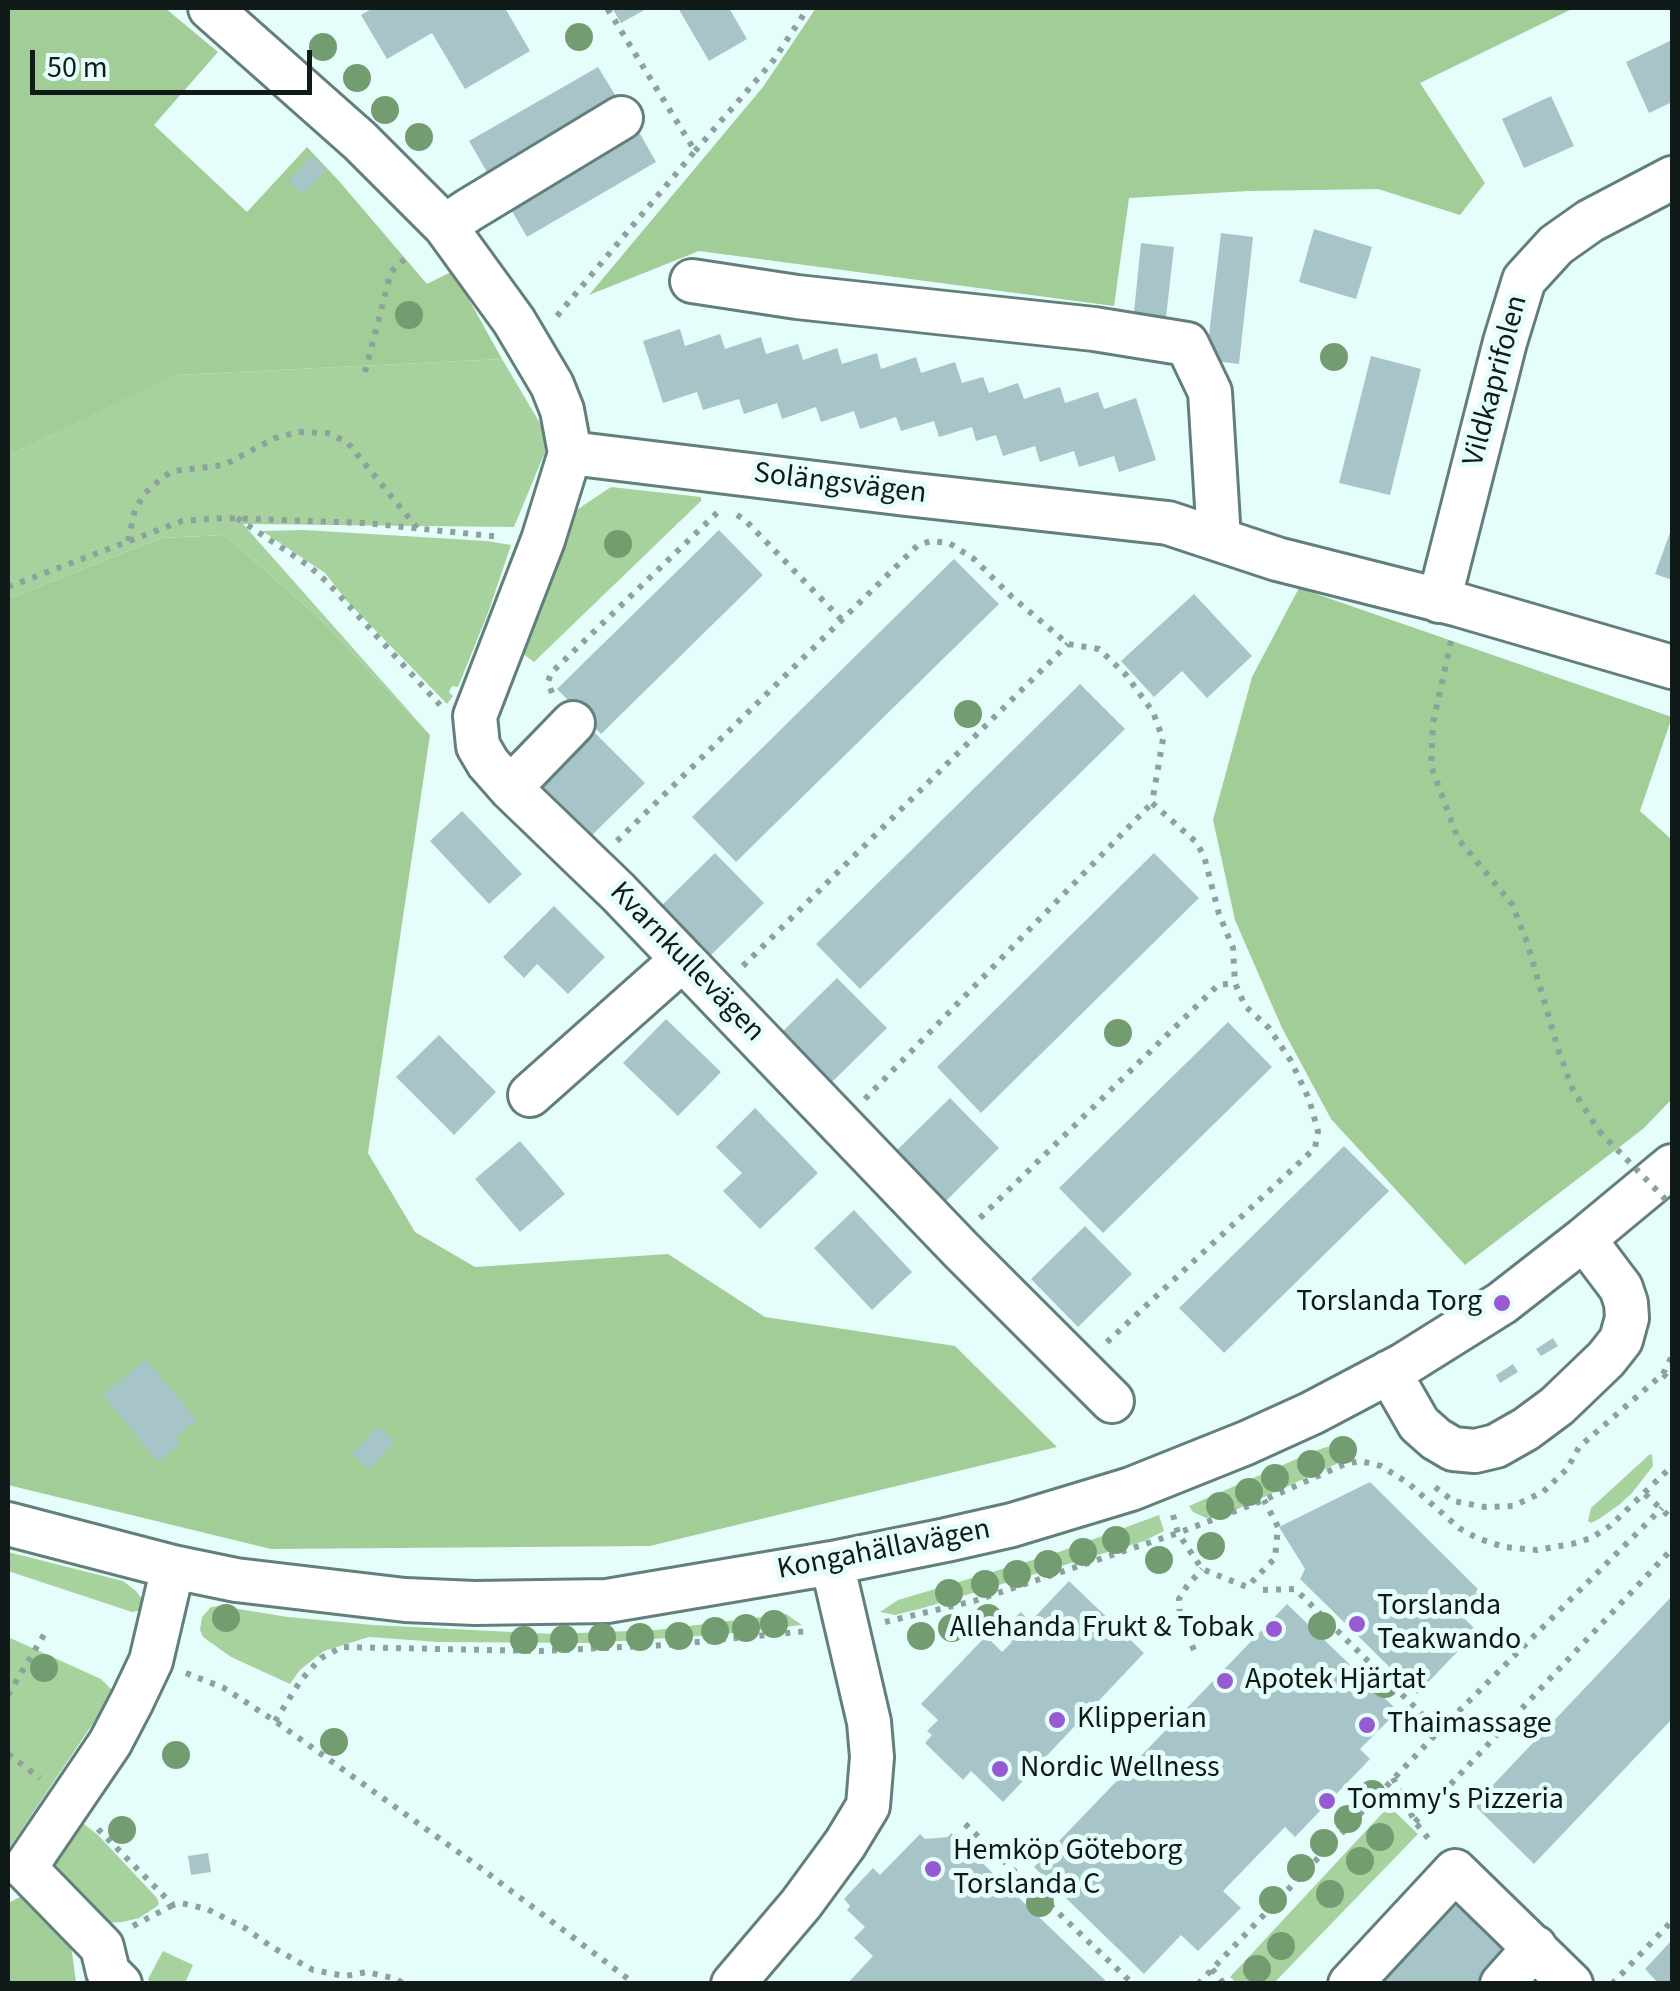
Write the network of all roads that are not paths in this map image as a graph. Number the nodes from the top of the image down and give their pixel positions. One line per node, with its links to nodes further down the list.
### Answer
1 (210, 8): 4 (street)
2 (622, 118): 4 (street)
3 (1672, 178): 8 (street, Vildkaprifolen)
4 (446, 226): 6 (street)
5 (692, 281): 7 (street)
6 (570, 453): 7 (street, Solängsvägen); 11 (street, Kvarnkullevägen)
7 (1219, 539): 8 (street, Solängsvägen)
8 (1449, 603): 9 (street, Solängsvägen)
9 (1672, 666)
10 (572, 723): 11 (street)
11 (510, 788): 12 (street, Kvarnkullevägen)
12 (682, 960): 13 (street); 17 (street, Kvarnkullevägen)
13 (530, 1096)
14 (1672, 1166): 15 (street, Kongahällavägen)
15 (1584, 1240): 16 (street, Kongahällavägen); 16 (street)
16 (1389, 1372): 19 (street, Kongahällavägen)
17 (1112, 1401)
18 (8, 1524): 20 (street, Kongahällavägen)
19 (832, 1563): 20 (street, Kongahällavägen); 23 (street)
20 (173, 1567): 22 (street)
21 (1535, 1947): 24 (street); 25 (street); 26 (street)
22 (120, 1984)
23 (733, 1984)
24 (1350, 1984)
25 (1502, 1984)
26 (1571, 1984)

